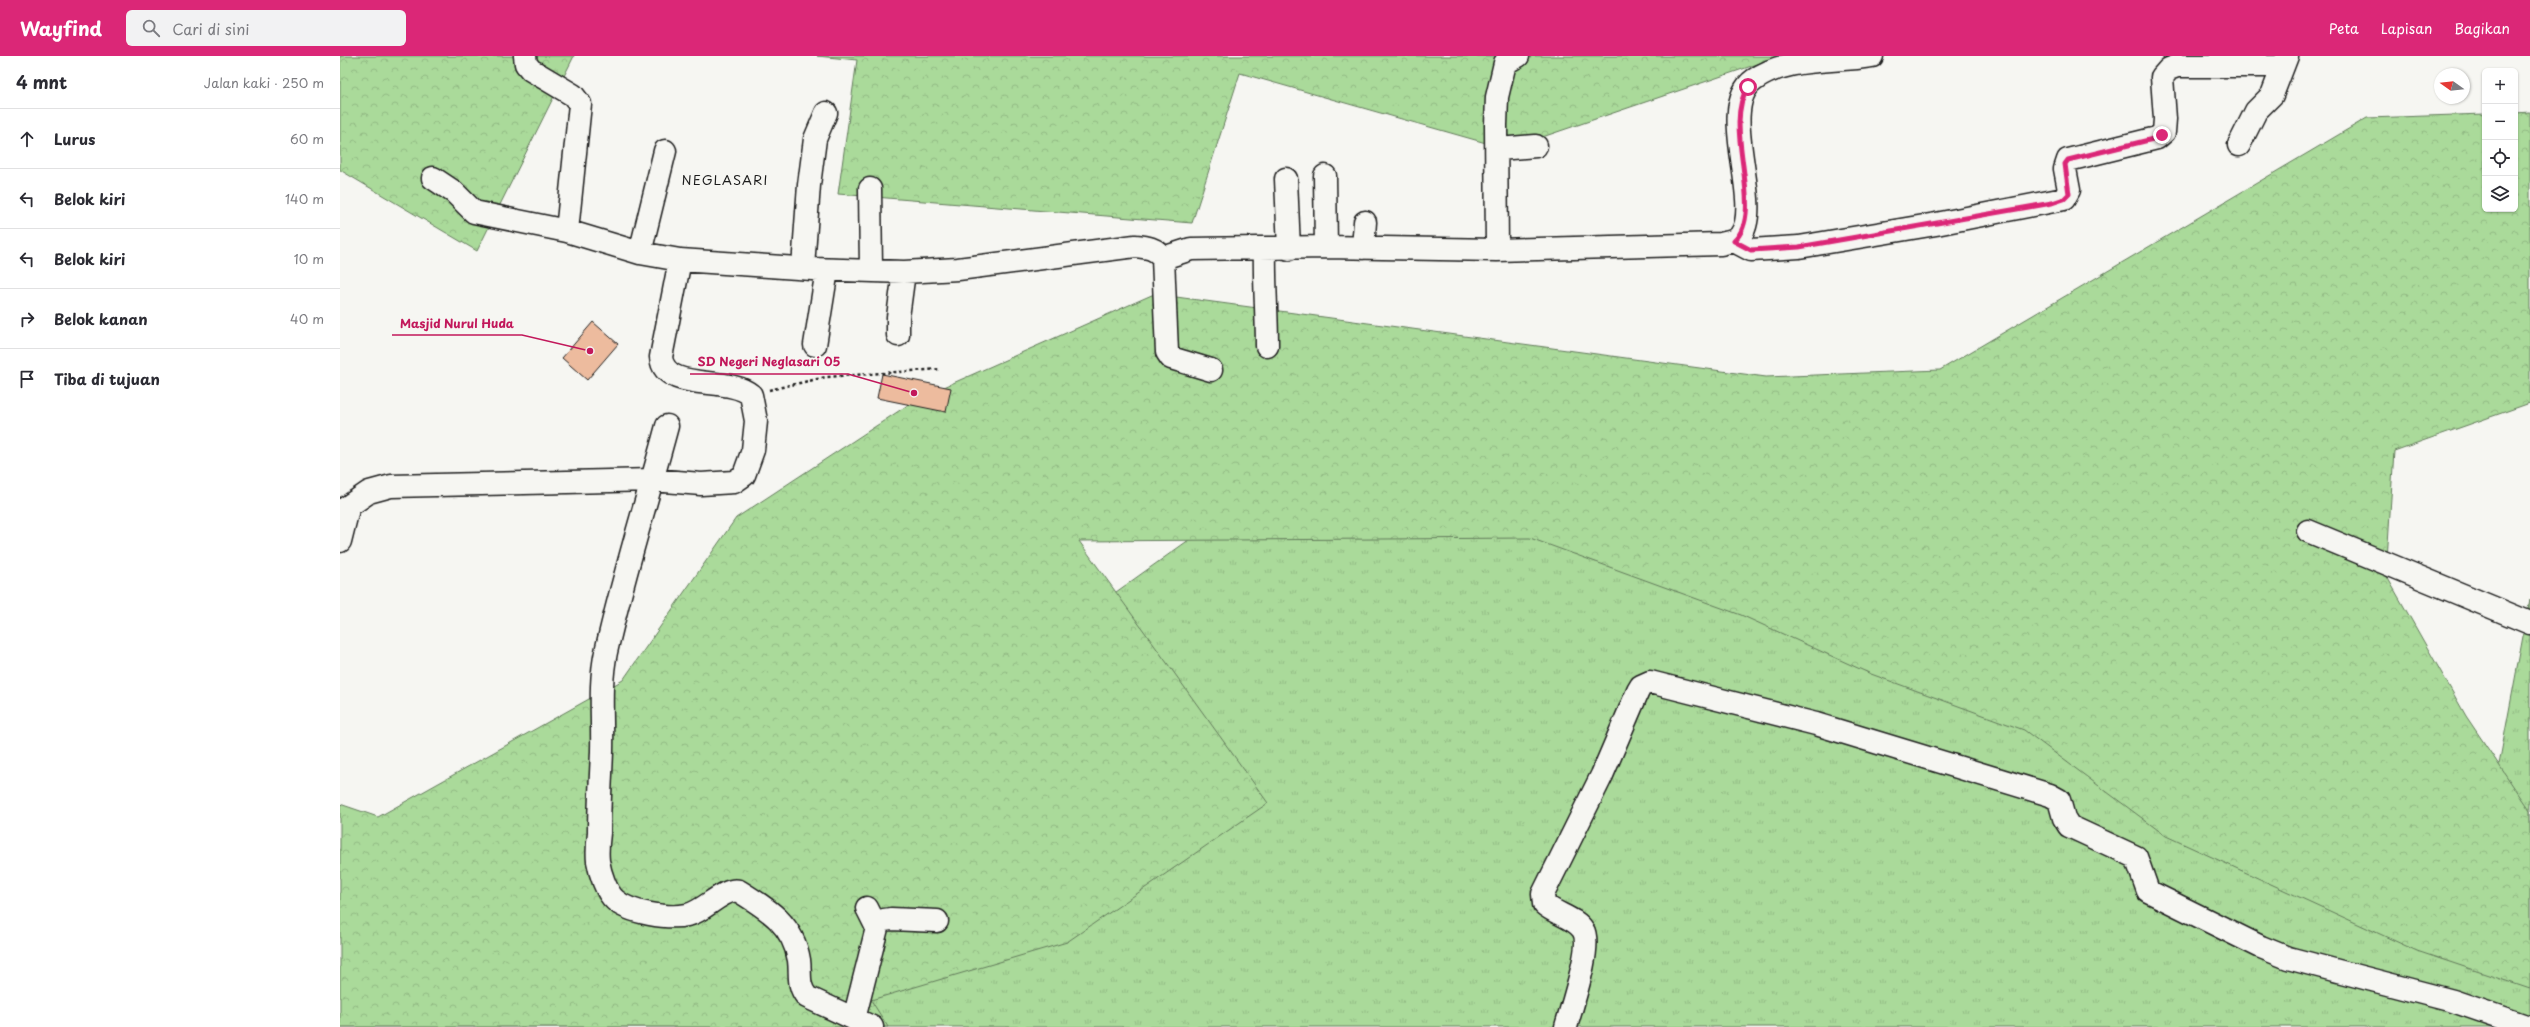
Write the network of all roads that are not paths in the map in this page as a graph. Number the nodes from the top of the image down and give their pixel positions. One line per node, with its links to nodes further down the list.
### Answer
1 (525, 56): 16 (street)
2 (1518, 56): 9 (street)
3 (1872, 56): 4 (street)
4 (1781, 61): 17 (street)
5 (2285, 61): 8 (street); 17 (street)
6 (826, 113): 26 (street)
7 (1536, 146): 9 (street)
8 (2239, 146)
9 (1498, 149): 22 (street)
10 (665, 151): 23 (street)
11 (1325, 176): 19 (street)
12 (433, 178): 16 (street)
13 (1286, 179): 21 (street)
14 (870, 189): 27 (street)
15 (1365, 222): 20 (street)
16 (567, 231): 23 (street)
17 (1734, 241): 22 (street)
18 (1265, 248): 21 (street); 24 (street); 32 (street)
19 (1326, 248): 20 (street); 21 (street)
20 (1363, 248): 22 (street)
21 (1289, 249)
22 (1497, 250)
23 (640, 253): 25 (street)
24 (1163, 258): 29 (street); 33 (street)
25 (680, 260): 26 (street); 35 (street)
26 (804, 268): 28 (street)
27 (871, 269): 28 (street); 29 (street)
28 (827, 270): 31 (street)
29 (904, 272): 30 (street)
30 (898, 335)
31 (815, 345)
32 (1267, 346)
33 (1211, 370)
34 (667, 426): 35 (street)
35 (653, 480): 36 (street); 43 (street)
36 (344, 510): 38 (street)
37 (2308, 531): 39 (street)
38 (340, 541)
39 (2530, 623)
40 (867, 908): 42 (street)
41 (936, 921): 42 (street)
42 (877, 928): 43 (street)
43 (863, 1023)
44 (1566, 1027): 45 (street)
45 (2529, 1027)

